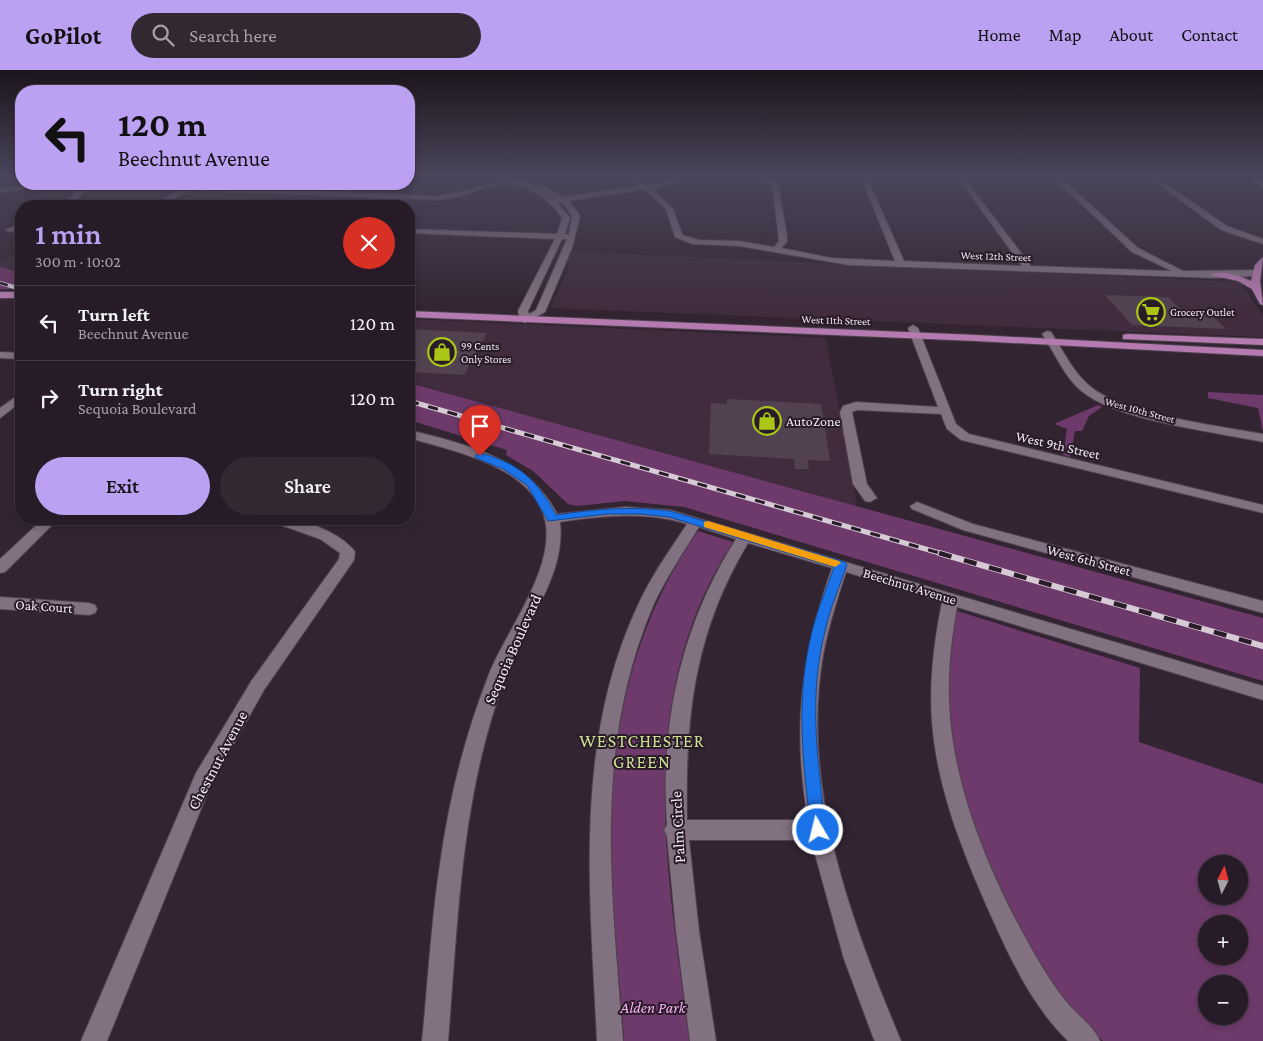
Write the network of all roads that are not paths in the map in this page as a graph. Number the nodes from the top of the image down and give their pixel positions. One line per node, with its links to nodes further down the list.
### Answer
1 (565, 220): 12 (street)
2 (576, 220): 13 (street)
3 (673, 220): 15 (street, West 12th Street)
4 (781, 220): 15 (street)
5 (882, 220): 17 (street)
6 (993, 220): 18 (street)
7 (1103, 220): 19 (street)
8 (1213, 220): 14 (street)
9 (15, 228): 10 (street)
10 (10, 230)
11 (415, 231): 12 (street)
12 (560, 236): 13 (street); 30 (street)
13 (573, 237): 28 (street)
14 (1263, 242)
15 (776, 249): 17 (street, West 12th Street)
16 (1263, 260): 21 (main road)
17 (900, 264): 18 (street, West 12th Street)
18 (1028, 268): 19 (street, West 12th Street)
19 (1188, 274): 20 (street, West 12th Street)
20 (1215, 275): 21 (main road); 21 (street, West 12th Street)
21 (1257, 280): 24 (main road)
22 (0, 294): 23 (main road)
23 (15, 295)
24 (1263, 302)
25 (0, 303): 26 (main road)
26 (15, 303)
27 (415, 307): 30 (main road, West 11th Street)
28 (540, 312): 30 (street); 31 (main road, West 11th Street)
29 (415, 314): 30 (main road, West 11th Street)
30 (524, 316): 31 (main road, West 11th Street)
31 (914, 332): 32 (main road, West 11th Street); 38 (street, West 9th Street)
32 (1050, 338): 33 (main road, West 11th Street); 34 (main road, West 11th Street); 41 (street, West 10th Street)
33 (1263, 342)
34 (1263, 353)
35 (0, 355): 36 (street)
36 (15, 356)
37 (15, 401): 39 (street)
38 (945, 411): 42 (street); 44 (street, West 9th Street)
39 (0, 414)
40 (415, 436): 45 (street, Sequoia Boulevard)
41 (1263, 438)
42 (870, 498)
43 (917, 506): 54 (street, West 6th Street)
44 (1263, 509)
45 (552, 519): 46 (street, Beechnut Avenue); 60 (street, Sequoia Boulevard)
46 (696, 521): 49 (street, Beechnut Avenue); 61 (street)
47 (45, 525): 51 (street)
48 (294, 525): 59 (street, Chestnut Avenue)
49 (745, 536): 50 (street, Beechnut Avenue); 57 (street, Palm Circle)
50 (841, 565): 52 (street, Beechnut Avenue); 58 (street)
51 (0, 568)
52 (951, 598): 56 (street, Beechnut Avenue); 64 (street)
53 (0, 603): 55 (street, Oak Court)
54 (1263, 607)
55 (89, 609)
56 (1263, 693)
57 (676, 830): 58 (street); 62 (street, Palm Circle)
58 (818, 830): 63 (street)
59 (94, 1041)
60 (435, 1041)
61 (610, 1041)
62 (703, 1041)
63 (888, 1041)
64 (1087, 1041)

